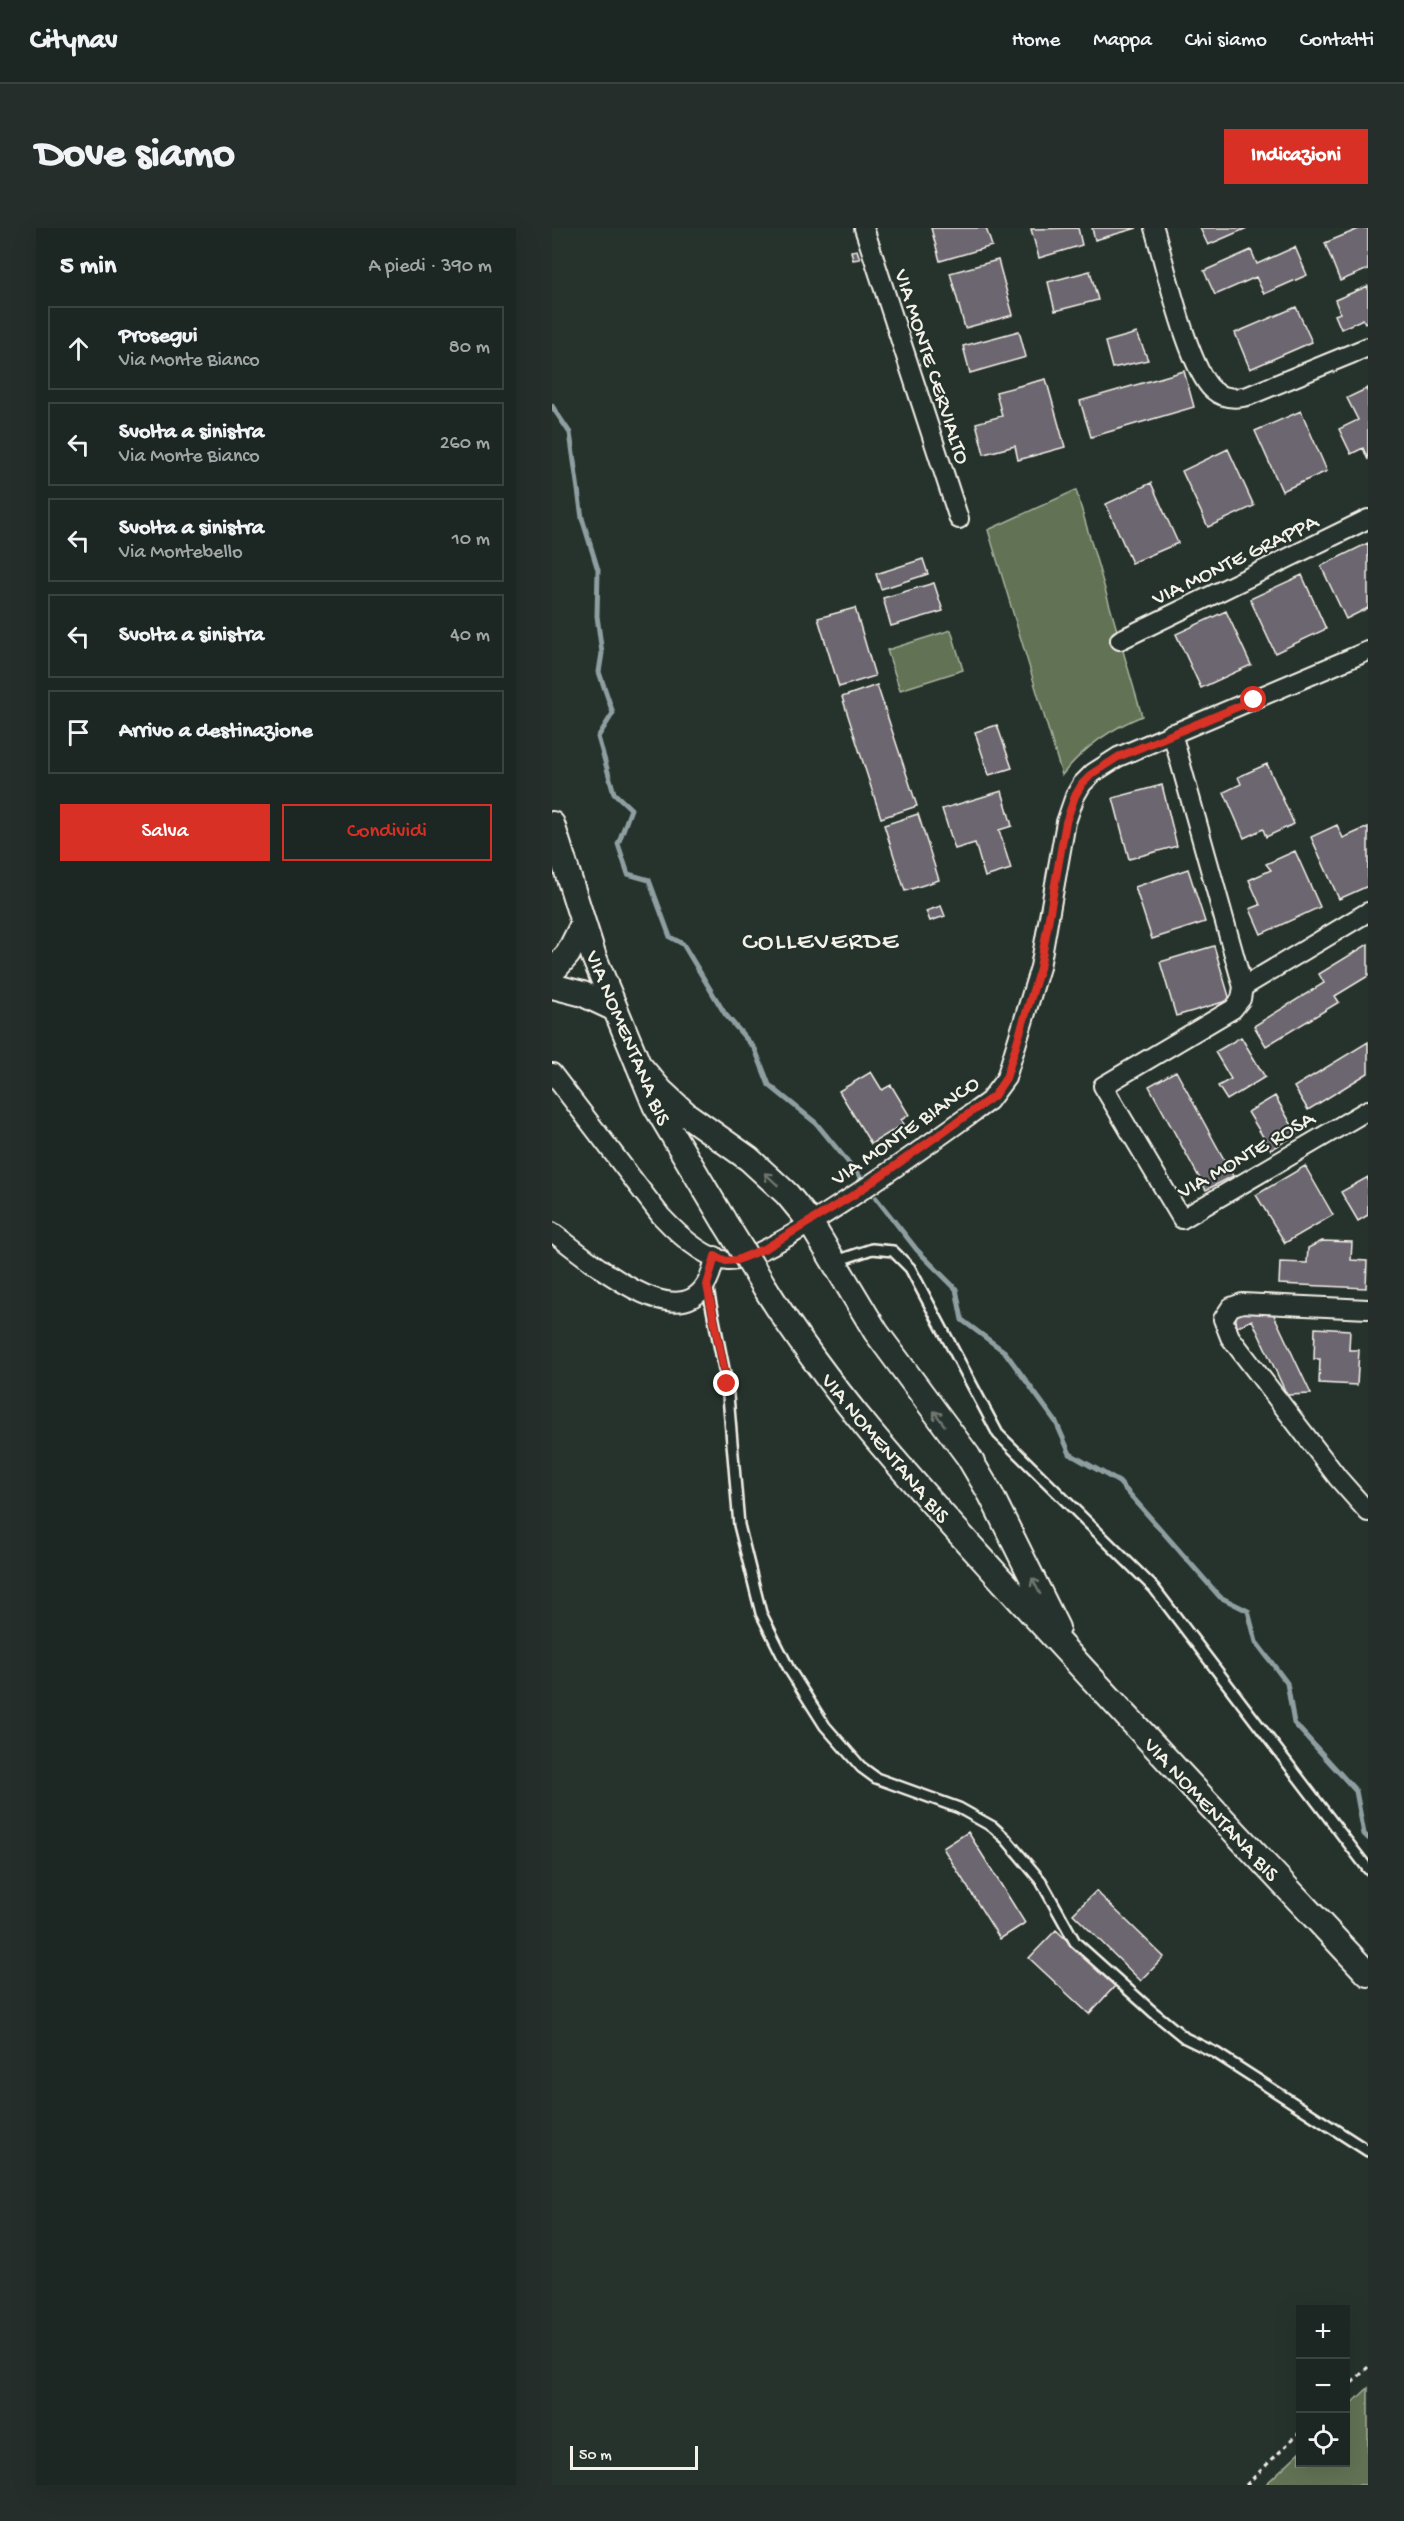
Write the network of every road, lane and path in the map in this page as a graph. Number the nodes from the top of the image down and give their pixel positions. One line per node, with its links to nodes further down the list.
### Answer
1 (864, 228): 4 (street, VIA MONTE CERVIALTO)
2 (1154, 228): 3 (street)
3 (1368, 347)
4 (959, 519)
5 (1368, 519): 6 (street, VIA MONTE GRAPPA)
6 (1120, 640)
7 (1368, 651): 8 (street, VIA MONTE BIANCO)
8 (1172, 733): 14 (street); 19 (street, VIA MONTE BIANCO)
9 (552, 824): 11 (main road, VIA NOMENTANA BIS)
10 (1368, 912): 14 (street)
11 (583, 924): 12 (main road); 15 (main road, VIA NOMENTANA BIS)
12 (552, 972)
13 (552, 986): 15 (main road)
14 (1243, 987): 18 (street, VIA MONTE ROSA)
15 (615, 1009): 16 (main road, VIA NOMENTANA BIS)
16 (638, 1064): 19 (main road, one-way to 16); 26 (main road, VIA NOMENTANA BIS, bridge)
17 (552, 1073): 21 (street, VIA MONTE BIANCO)
18 (1368, 1110)
19 (810, 1222): 21 (street, VIA MONTE BIANCO); 22 (main road)
20 (552, 1233): 23 (street)
21 (715, 1256): 23 (street)
22 (834, 1262): 26 (main road, one-way to 22); 27 (lane)
23 (707, 1285): 29 (lane)
24 (1368, 1308): 25 (street)
25 (1368, 1512)
26 (1072, 1657): 28 (main road, VIA NOMENTANA BIS)
27 (1368, 1869)
28 (1368, 1974)
29 (1368, 2151)
30 (1368, 2367): 31 (path)
31 (1350, 2385)
32 (1296, 2436): 33 (path)
33 (1246, 2485)

